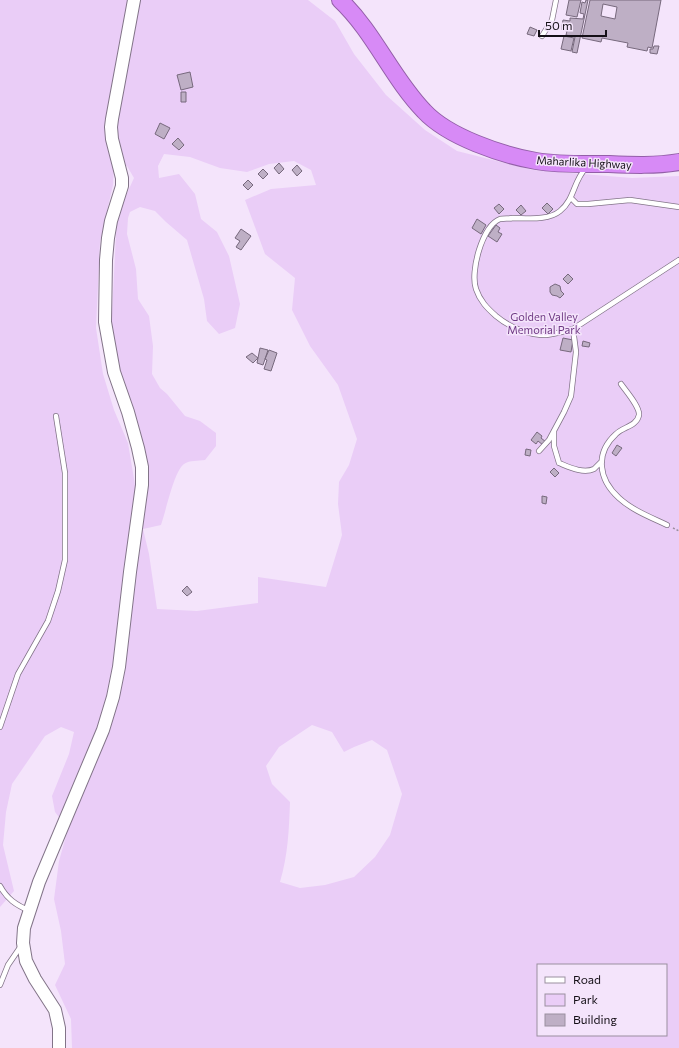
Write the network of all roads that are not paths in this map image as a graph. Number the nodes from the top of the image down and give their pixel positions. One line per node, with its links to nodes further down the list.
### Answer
1 (134, 0): 19 (main road)
2 (340, 0): 6 (highway, Maharlika Highway)
3 (556, 0): 4 (lane)
4 (542, 36)
5 (679, 162): 6 (highway, Maharlika Highway)
6 (590, 164): 7 (lane)
7 (571, 198): 8 (lane); 10 (lane)
8 (679, 207)
9 (679, 260): 10 (lane)
10 (573, 329): 13 (lane)
11 (621, 384): 15 (lane)
12 (56, 416): 17 (lane)
13 (554, 430): 14 (lane); 15 (lane)
14 (539, 452)
15 (601, 462): 16 (lane)
16 (667, 525)
17 (0, 727)
18 (0, 886): 19 (lane)
19 (30, 911): 20 (main road)
20 (23, 943): 21 (lane); 22 (main road)
21 (0, 985)
22 (59, 1048)

